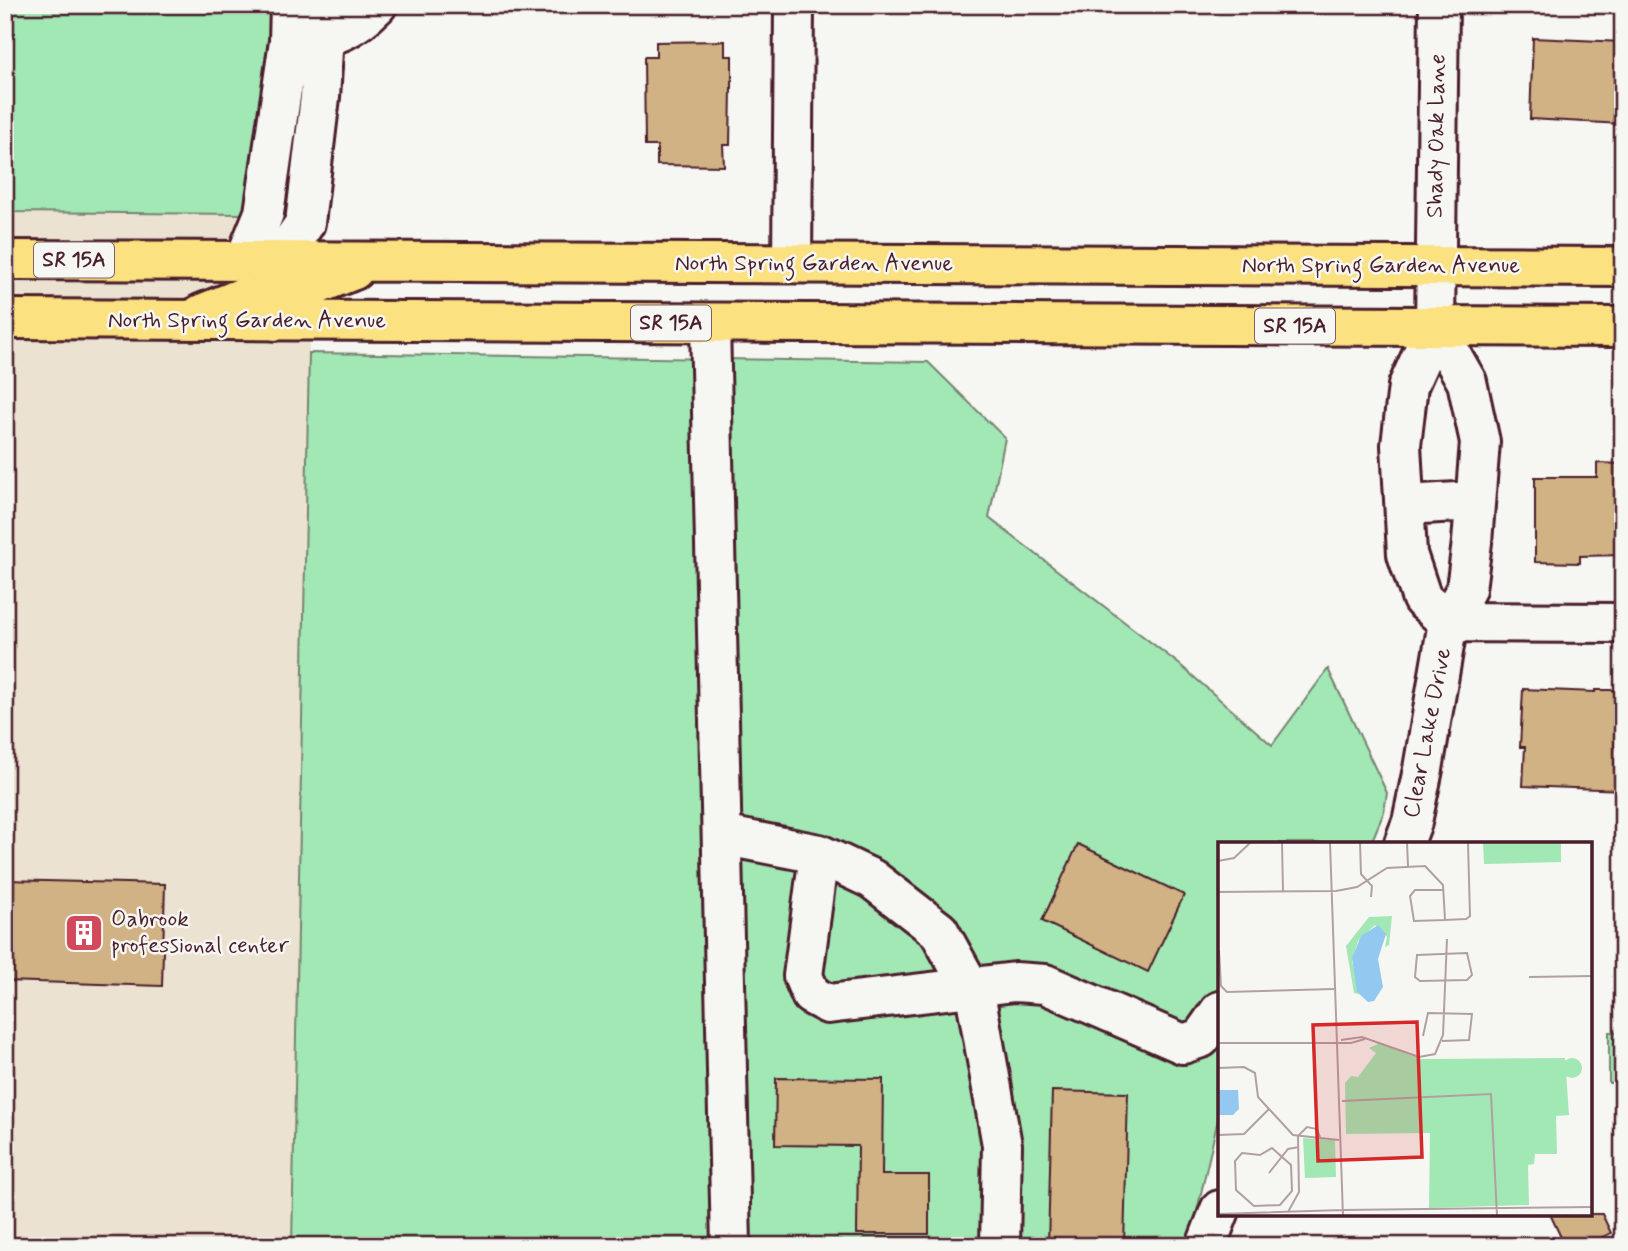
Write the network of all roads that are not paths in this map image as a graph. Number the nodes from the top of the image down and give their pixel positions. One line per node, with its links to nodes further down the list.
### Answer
1 (377, 5): 4 (street)
2 (794, 5): 8 (street)
3 (1439, 5): 9 (street, Shady Oak Lane)
4 (307, 23): 6 (street)
5 (5, 260): 6 (highway, North Spring Garden Avenue / SR 15A)
6 (261, 262): 7 (highway, North Spring Garden Avenue / SR 15A); 12 (highway)
7 (372, 263): 8 (highway, North Spring Garden Avenue / SR 15A); 13 (highway)
8 (792, 263): 9 (highway, North Spring Garden Avenue / SR 15A)
9 (1436, 266): 10 (highway, North Spring Garden Avenue / SR 15A); 15 (street, Clear Lake Drive)
10 (1623, 267)
11 (5, 319): 12 (highway, North Spring Garden Avenue / SR 15A)
12 (186, 321): 13 (highway, North Spring Garden Avenue / SR 15A)
13 (274, 321): 14 (highway, North Spring Garden Avenue / SR 15A)
14 (710, 324): 15 (highway, North Spring Garden Avenue / SR 15A); 21 (street)
15 (1435, 326): 16 (highway, North Spring Garden Avenue / SR 15A); 17 (street, Clear Lake Drive); 18 (street, Clear Lake Drive)
16 (1623, 327)
17 (1475, 501): 18 (street); 19 (street, Clear Lake Drive)
18 (1405, 505): 19 (street, Clear Lake Drive)
19 (1448, 622): 20 (street); 22 (street, Clear Lake Drive)
20 (1623, 623)
21 (722, 835): 23 (street); 27 (street)
22 (1404, 842)
23 (819, 854): 24 (street); 24 (street)
24 (971, 989): 25 (street); 28 (street)
25 (1218, 1014)
26 (1218, 1215): 29 (street)
27 (731, 1246)
28 (1000, 1246)
29 (1206, 1246)

